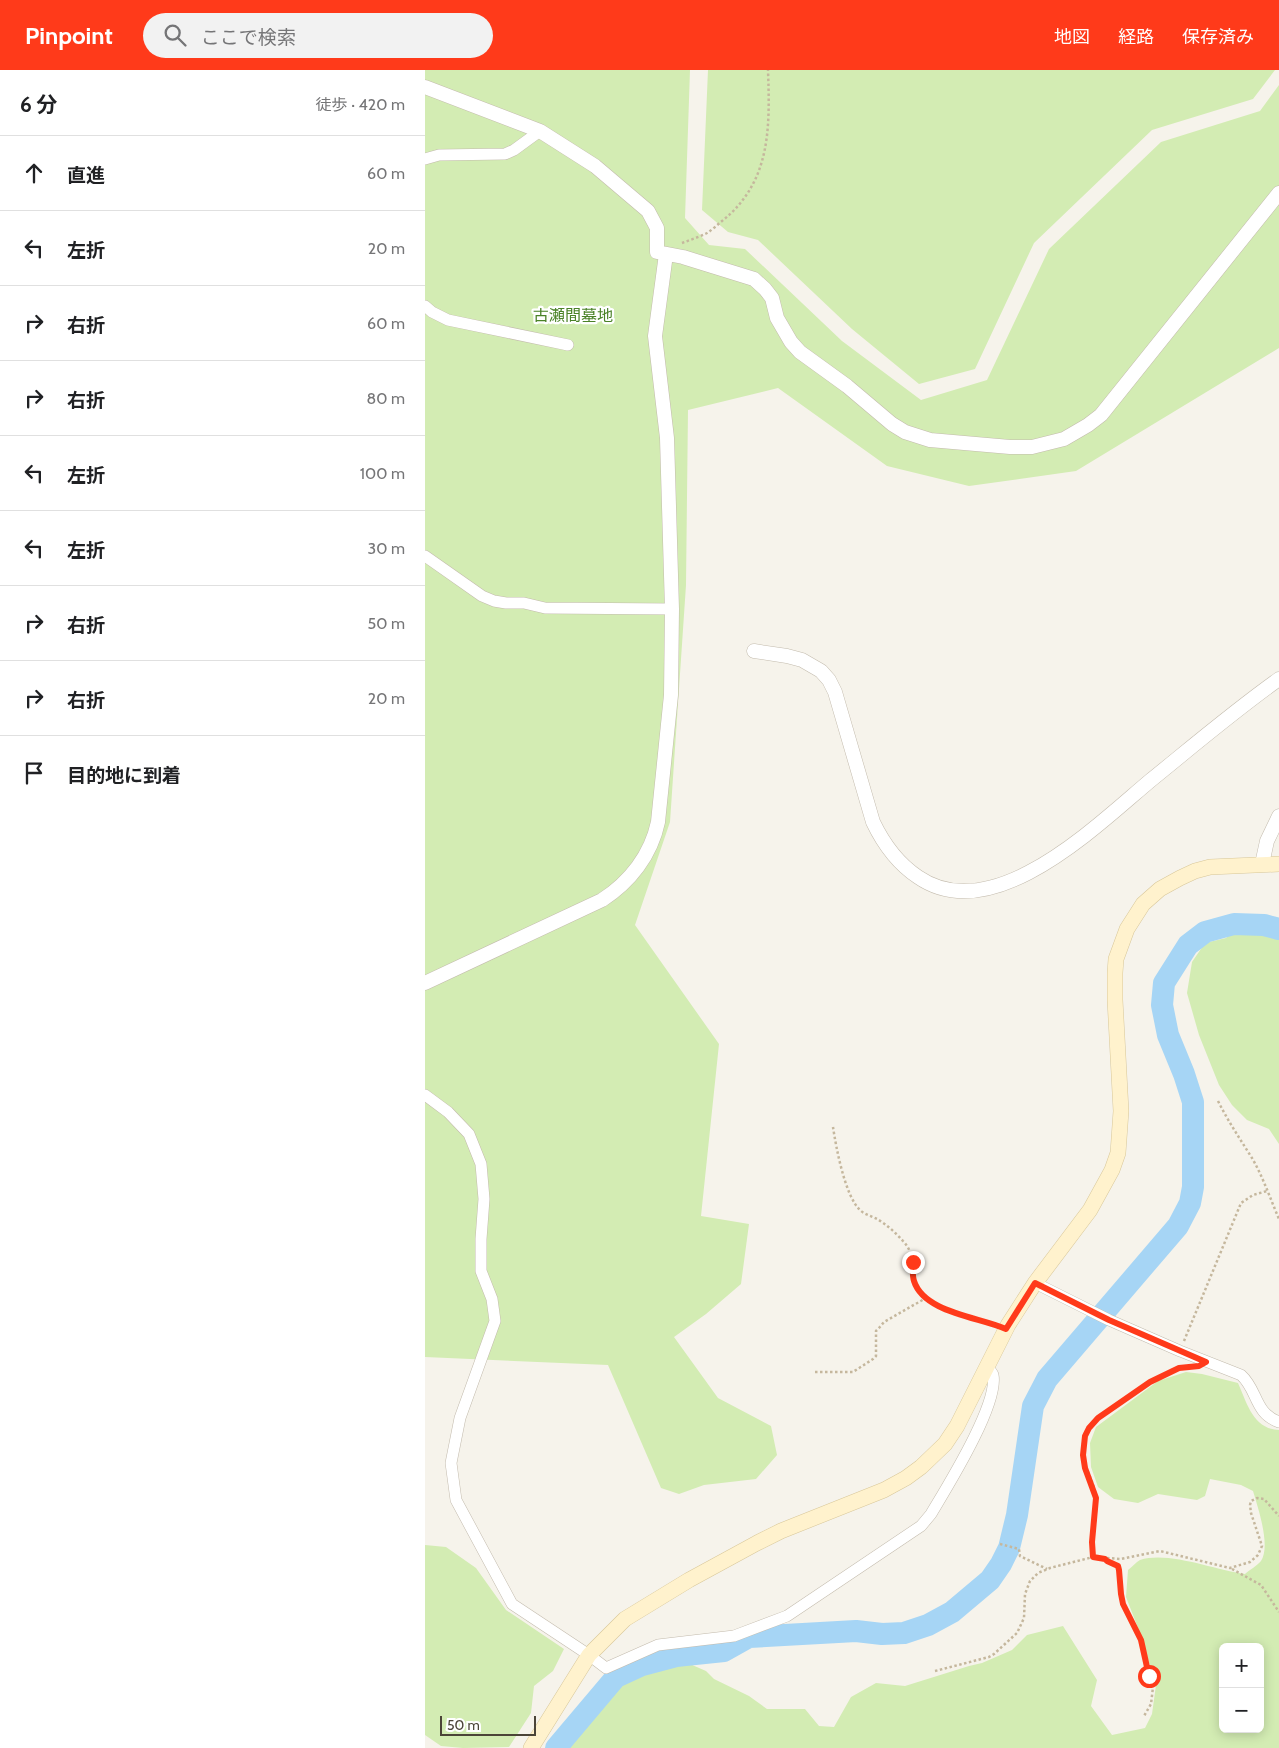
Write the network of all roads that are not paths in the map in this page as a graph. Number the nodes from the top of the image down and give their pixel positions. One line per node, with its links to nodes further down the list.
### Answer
1 (425, 87): 2 (street)
2 (540, 131): 3 (street); 5 (street)
3 (425, 159)
4 (1279, 193): 5 (street)
5 (661, 253): 9 (street)
6 (425, 306): 7 (street)
7 (568, 346)
8 (425, 556): 9 (street)
9 (672, 609): 15 (street)
10 (754, 651): 11 (street)
11 (1279, 680)
12 (1279, 816): 13 (street)
13 (1262, 864): 14 (main road); 17 (main road)
14 (1279, 864)
15 (425, 983)
16 (425, 1095): 20 (street)
17 (1035, 1283): 18 (main road); 19 (street)
18 (986, 1366): 20 (main road); 20 (street)
19 (1279, 1422)
20 (589, 1654): 21 (main road)
21 (531, 1748)

